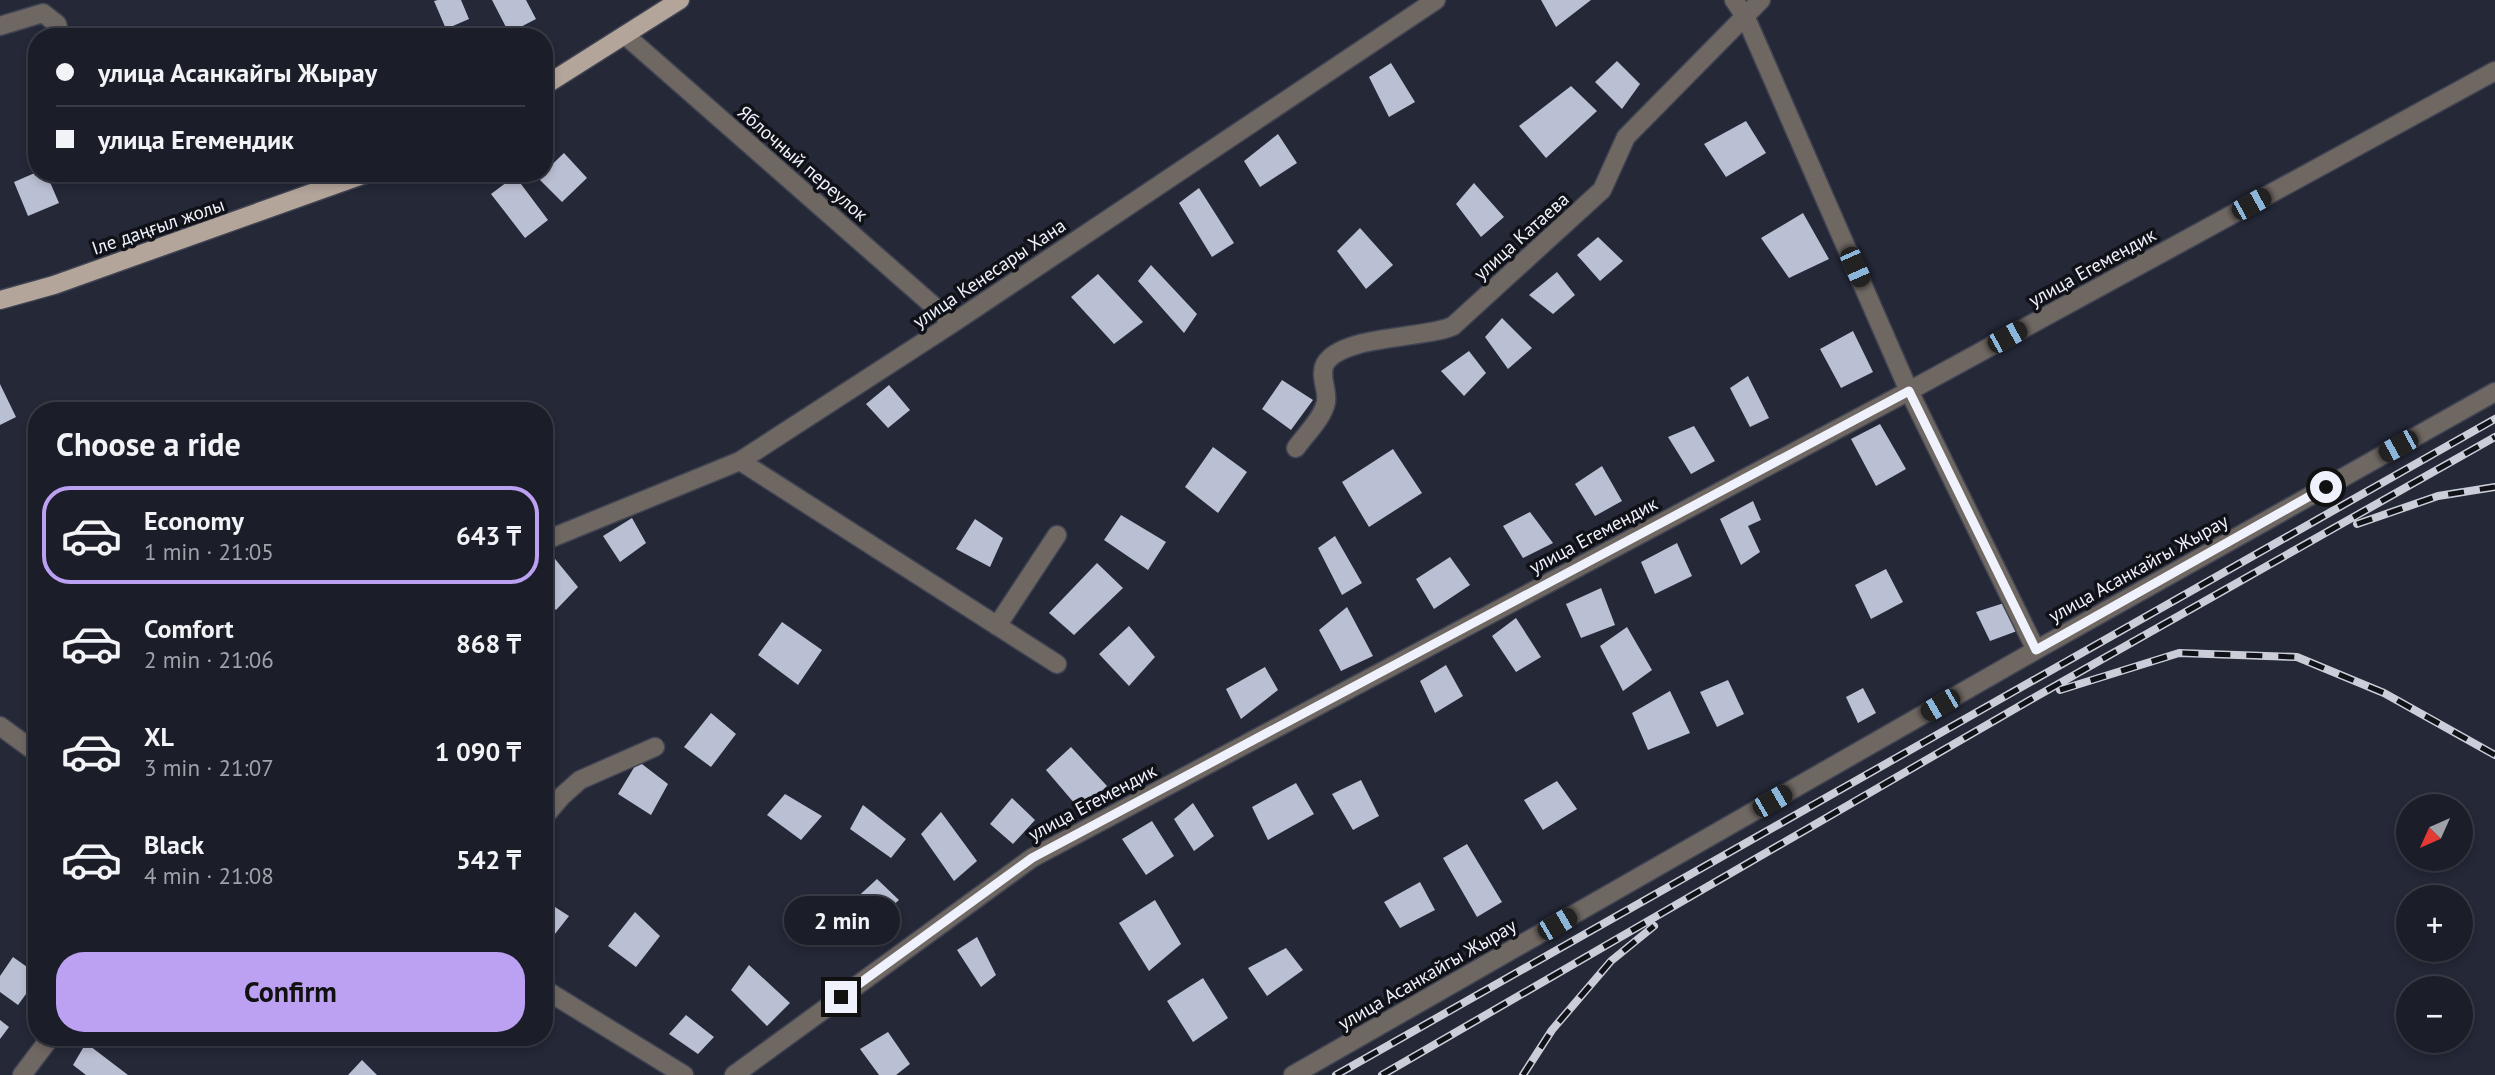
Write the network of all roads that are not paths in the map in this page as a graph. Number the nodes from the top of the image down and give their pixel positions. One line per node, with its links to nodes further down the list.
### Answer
1 (680, 0): 8 (main road)
2 (1436, 0): 13 (street, улица Кенесары Хана)
3 (1734, 0): 5 (street)
4 (1761, 0): 5 (street, улица Катаева)
5 (1745, 18): 14 (street); 16 (street, улица Катаева)
6 (0, 26): 7 (street)
7 (58, 28)
8 (625, 34): 10 (main road); 13 (street, Яблочный переулок)
9 (2495, 71): 14 (street, улица Егемендик)
10 (553, 80)
11 (343, 182): 12 (main road, Іле даңғыл жолы)
12 (0, 300)
13 (953, 323): 17 (street, улица Кенесары Хана)
14 (1909, 391): 21 (street); 31 (street, улица Егемендик)
15 (2495, 391): 21 (street, улица Асанкайгы Жырау)
16 (1296, 448)
17 (740, 461): 19 (street, улица Кенесары Хана); 20 (street)
18 (1057, 535): 20 (street)
19 (553, 537)
20 (997, 626): 22 (street)
21 (2036, 650): 32 (street, улица Асанкайгы Жырау)
22 (1056, 664)
23 (0, 726): 24 (street)
24 (28, 746)
25 (655, 747): 26 (street)
26 (553, 806)
27 (553, 995): 30 (street)
28 (44, 1046): 29 (street)
29 (22, 1075)
30 (684, 1075)
31 (734, 1075)
32 (1293, 1075)

